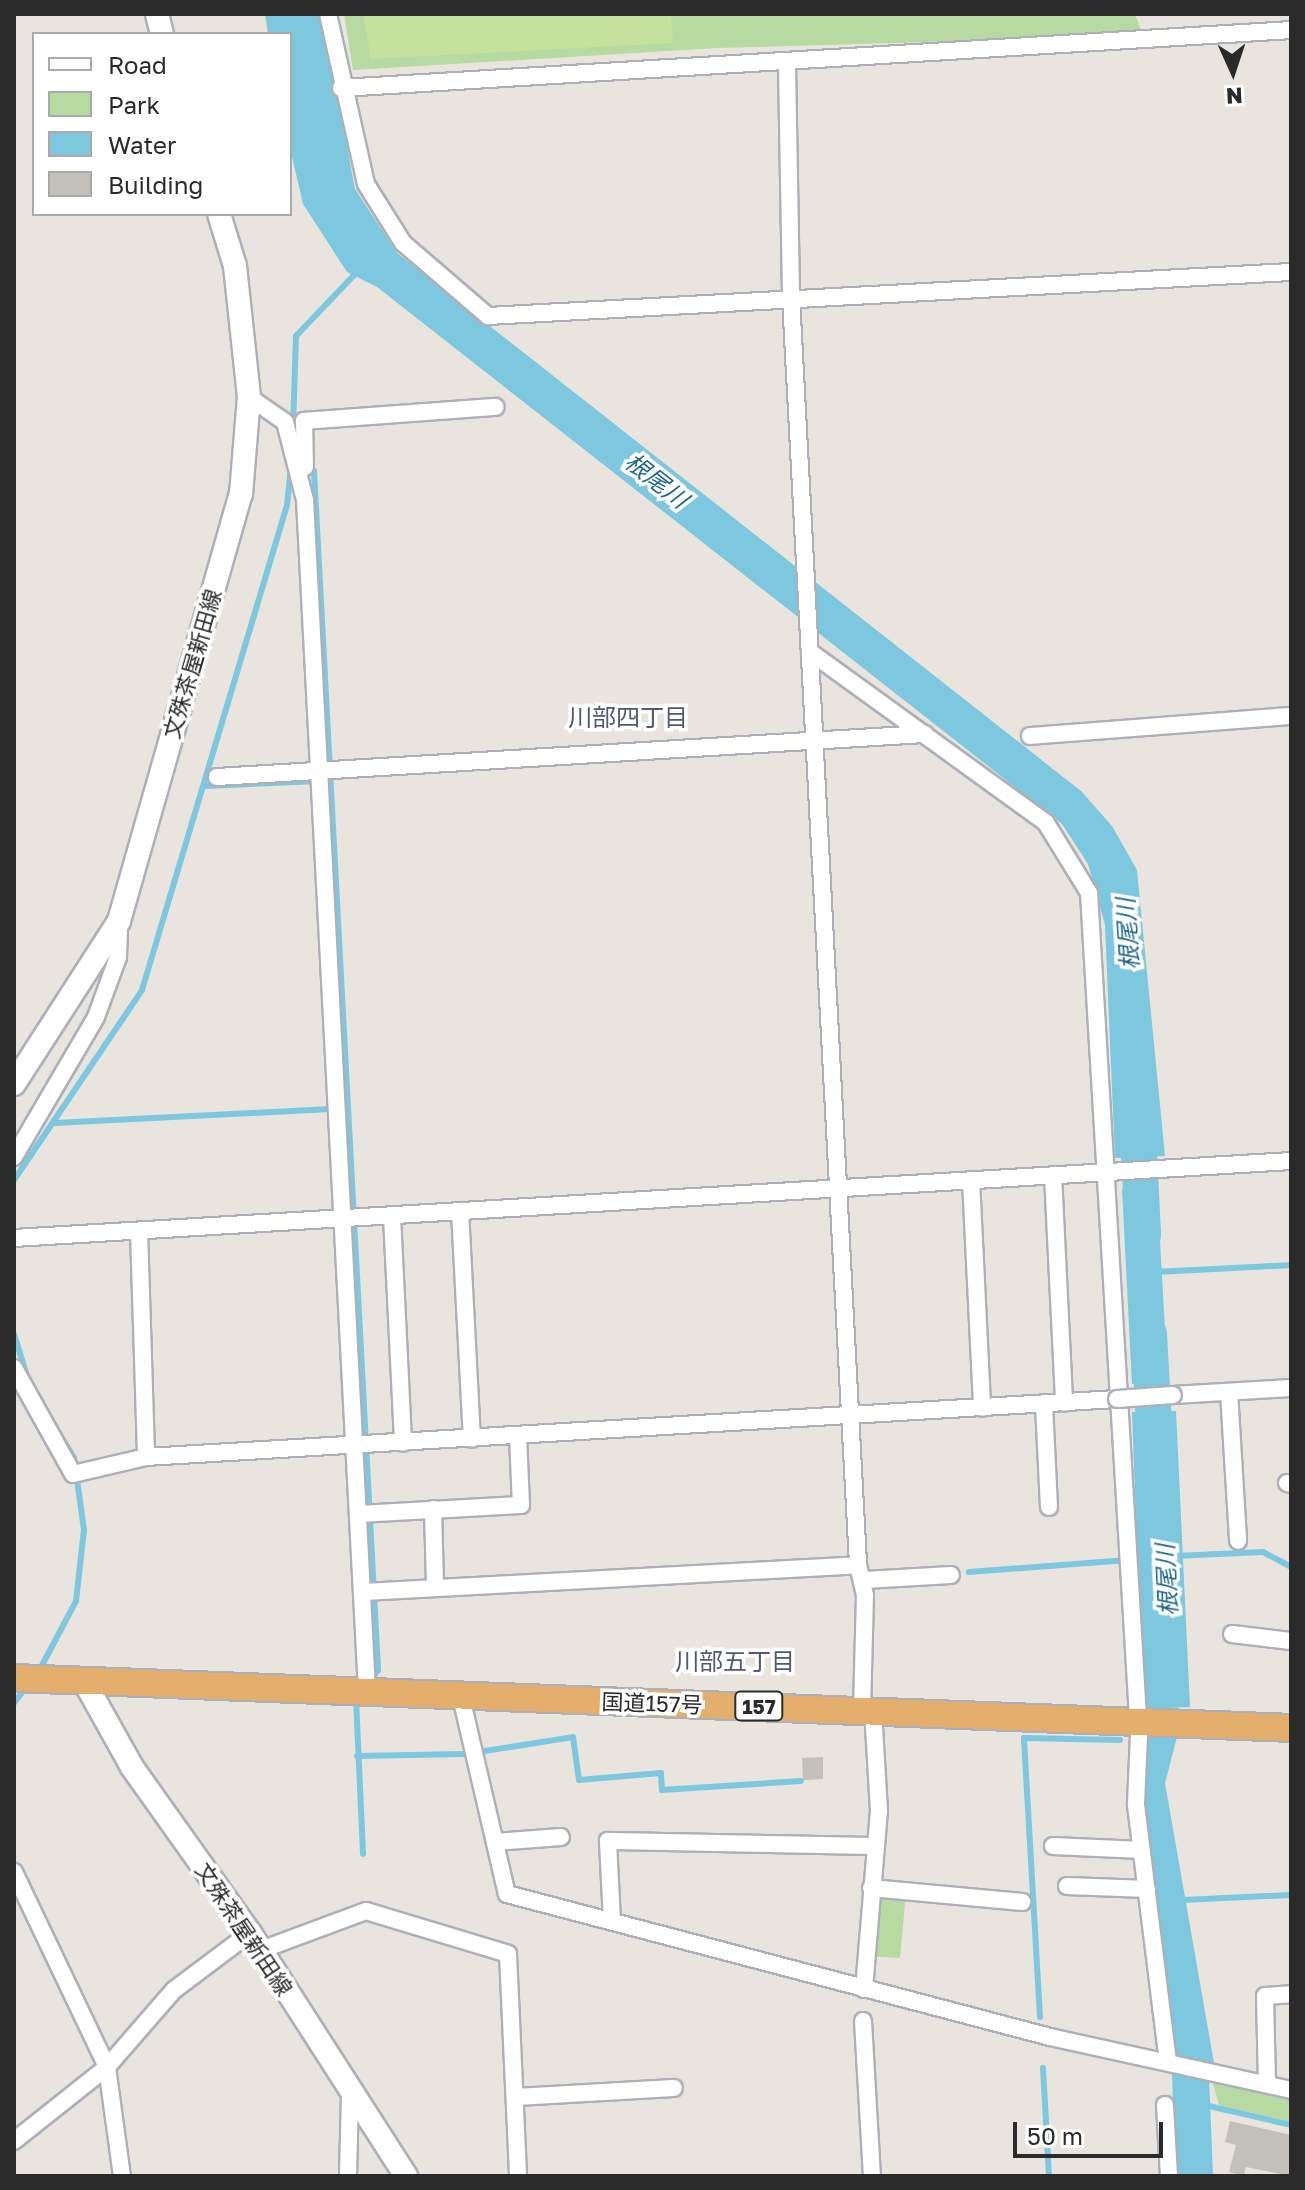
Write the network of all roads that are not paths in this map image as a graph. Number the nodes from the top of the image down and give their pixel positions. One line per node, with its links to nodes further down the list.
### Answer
1 (328, 14): 4 (street)
2 (1291, 30): 3 (street)
3 (787, 65): 4 (street); 7 (street)
4 (341, 88): 7 (street)
5 (220, 216): 8 (main road, 文殊茶屋新田線)
6 (1291, 272): 7 (street)
7 (791, 298): 11 (street)
8 (249, 397): 10 (street); 18 (main road, 文殊茶屋新田線)
9 (495, 407): 10 (street)
10 (305, 500): 16 (street)
11 (810, 646): 13 (street); 15 (street)
12 (1291, 716): 14 (street)
13 (925, 734): 15 (street); 22 (street)
14 (1030, 736)
15 (814, 741): 16 (street); 25 (street)
16 (318, 771): 17 (street); 28 (street)
17 (217, 777)
18 (119, 921): 19 (main road, 文殊茶屋新田線); 20 (street)
19 (14, 1084)
20 (14, 1157)
21 (1291, 1161): 22 (street)
22 (1113, 1172): 23 (street); 58 (street)
23 (1053, 1175): 24 (street); 34 (street)
24 (971, 1180): 25 (street); 36 (street)
25 (838, 1187): 26 (street); 37 (street)
26 (460, 1211): 27 (street); 39 (street)
27 (392, 1216): 28 (street); 40 (street)
28 (344, 1219): 29 (street); 41 (street)
29 (139, 1231): 30 (street); 42 (street)
30 (14, 1238)
31 (14, 1368): 42 (street)
32 (1291, 1388): 33 (street)
33 (1229, 1392): 34 (street, bridge); 46 (street)
34 (1064, 1403): 35 (street)
35 (1044, 1405): 36 (street); 43 (street)
36 (982, 1408): 37 (street)
37 (854, 1415): 38 (street); 47 (street)
38 (518, 1437): 39 (street); 44 (street)
39 (472, 1439): 40 (street)
40 (403, 1443): 41 (street)
41 (355, 1445): 42 (street); 45 (street)
42 (146, 1457)
43 (1049, 1507)
44 (433, 1509): 45 (street); 49 (street)
45 (358, 1514): 50 (street)
46 (1238, 1541)
47 (861, 1573): 48 (street); 49 (street); 57 (street)
48 (951, 1575)
49 (435, 1588): 50 (street)
50 (364, 1592): 55 (street)
51 (1232, 1634): 52 (street)
52 (1291, 1641)
53 (26, 1679): 54 (highway, 国道157号 / 157)
54 (84, 1681): 55 (highway, 国道157号 / 157); 71 (main road, 文殊茶屋新田線)
55 (360, 1690): 56 (highway, 国道157号 / 157)
56 (461, 1697): 57 (highway, 国道157号 / 157); 61 (street)
57 (867, 1710): 58 (highway, 国道157号 / 157); 62 (street)
58 (1156, 1722): 59 (highway, 国道157号 / 157); 64 (street)
59 (1291, 1728)
60 (561, 1837): 61 (street)
61 (495, 1842): 70 (street)
62 (876, 1846): 67 (street); 70 (street)
63 (1053, 1846): 64 (street)
64 (1142, 1850): 68 (street)
65 (16, 1881): 76 (street)
66 (1067, 1886): 68 (street)
67 (871, 1888): 69 (street); 72 (street)
68 (1147, 1889): 75 (street)
69 (1022, 1902)
70 (612, 1921): 72 (street)
71 (256, 1941): 76 (street); 80 (main road, 文殊茶屋新田線); 81 (street)
72 (864, 1989): 75 (street)
73 (1291, 1994): 77 (street)
74 (863, 2021): 88 (street)
75 (1168, 2061): 77 (street)
76 (107, 2067): 83 (street); 84 (street)
77 (1267, 2084): 79 (street)
78 (674, 2088): 81 (street)
79 (1291, 2090)
80 (350, 2093): 85 (street); 86 (main road, 文殊茶屋新田線)
81 (516, 2097): 87 (street)
82 (1165, 2105): 89 (street)
83 (14, 2141)
84 (122, 2176)
85 (348, 2176)
86 (406, 2176)
87 (518, 2176)
88 (872, 2176)
89 (1169, 2176)

